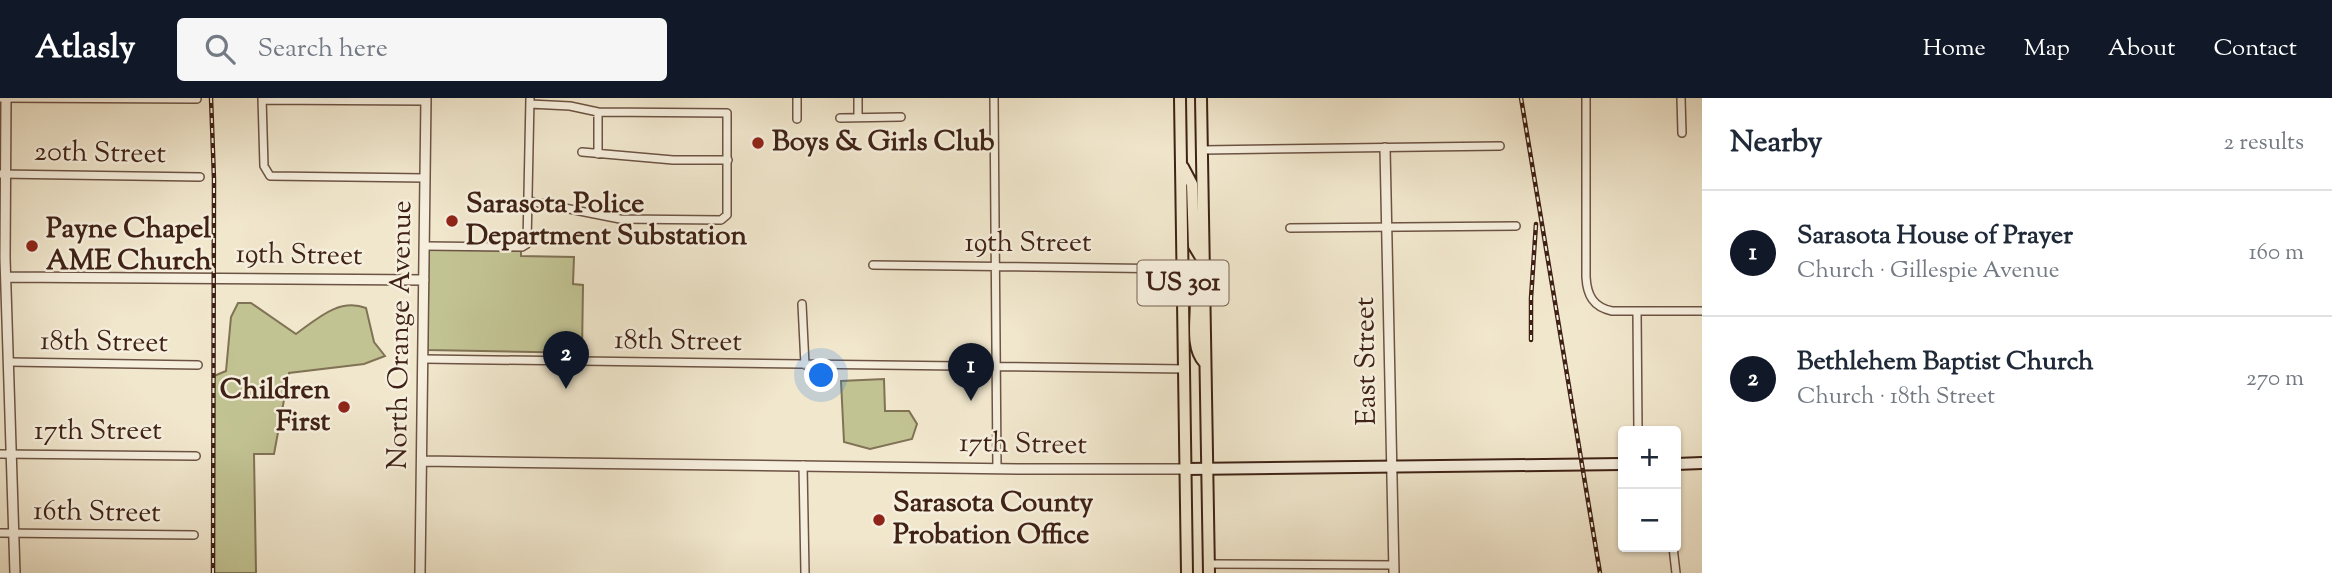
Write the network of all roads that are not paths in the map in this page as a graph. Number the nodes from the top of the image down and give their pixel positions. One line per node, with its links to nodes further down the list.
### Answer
1 (6, 98): 9 (street); 10 (street); 27 (street)
2 (797, 98): 18 (street)
3 (858, 98): 15 (street)
4 (994, 98): 38 (street)
5 (1180, 98): 26 (main road, US 301)
6 (1201, 98): 22 (main road, US 301)
7 (1586, 98): 44 (street)
8 (1681, 98): 19 (street)
9 (0, 99)
10 (197, 99)
11 (262, 99): 12 (street); 29 (street)
12 (426, 100): 29 (street, North Orange Avenue)
13 (530, 101): 14 (street); 30 (street)
14 (598, 112): 24 (street); 25 (street)
15 (858, 117): 16 (street); 17 (street)
16 (901, 117)
17 (840, 118)
18 (797, 119)
19 (1682, 133)
20 (1500, 146): 21 (street)
21 (1385, 148): 22 (street); 33 (street, East Street)
22 (1202, 150): 36 (main road, US 301)
23 (582, 152): 24 (street)
24 (598, 154): 25 (street)
25 (728, 160): 30 (street)
26 (1181, 164): 36 (main road); 39 (main road, US 301)
27 (3, 174): 28 (street, 20th Street); 35 (street)
28 (200, 177)
29 (425, 178): 34 (street, North Orange Avenue)
30 (528, 201): 34 (street)
31 (1516, 226): 33 (street)
32 (1290, 228): 33 (street)
33 (1387, 228): 65 (street, East Street)
34 (425, 246): 41 (street, North Orange Avenue)
35 (2, 258): 40 (street)
36 (1203, 262): 48 (main road, US 301)
37 (873, 265): 38 (street, 19th Street)
38 (996, 265): 39 (street, 19th Street); 51 (street)
39 (1183, 269): 48 (main road); 52 (main road, US 301)
40 (6, 277): 41 (street, 19th Street); 45 (street)
41 (424, 280): 46 (street, North Orange Avenue)
42 (802, 304): 50 (street)
43 (1702, 311): 44 (street)
44 (1637, 312): 53 (street)
45 (4, 347): 47 (street)
46 (424, 359): 50 (street, 18th Street); 57 (street, North Orange Avenue)
47 (9, 362): 49 (street, 18th Street); 55 (street)
48 (1206, 364): 64 (main road, US 301)
49 (198, 365)
50 (805, 365): 51 (street, 18th Street)
51 (997, 367): 52 (street, 18th Street); 62 (street)
52 (1185, 369): 63 (main road, US 301)
53 (1638, 426)
54 (0, 454): 55 (street, 17th Street)
55 (11, 454): 56 (street, 17th Street); 67 (street)
56 (196, 456)
57 (422, 461): 61 (street, 17th Street); 73 (street, North Orange Avenue)
58 (1702, 463): 60 (main road)
59 (1618, 464): 65 (main road, 17th Street)
60 (1681, 464)
61 (803, 465): 62 (street, 17th Street); 74 (street)
62 (997, 468): 63 (street, 17th Street)
63 (1186, 468): 64 (main road, 17th Street); 75 (main road, US 301)
64 (1208, 468): 65 (main road, 17th Street); 70 (main road, US 301)
65 (1393, 468): 71 (street, East Street)
66 (0, 533): 67 (street, 16th Street)
67 (13, 533): 68 (street, 16th Street); 72 (street)
68 (194, 535)
69 (1674, 552): 76 (street)
70 (1209, 569): 71 (street)
71 (1394, 569)
72 (15, 573)
73 (420, 573)
74 (804, 573)
75 (1187, 573)
76 (1676, 573)

